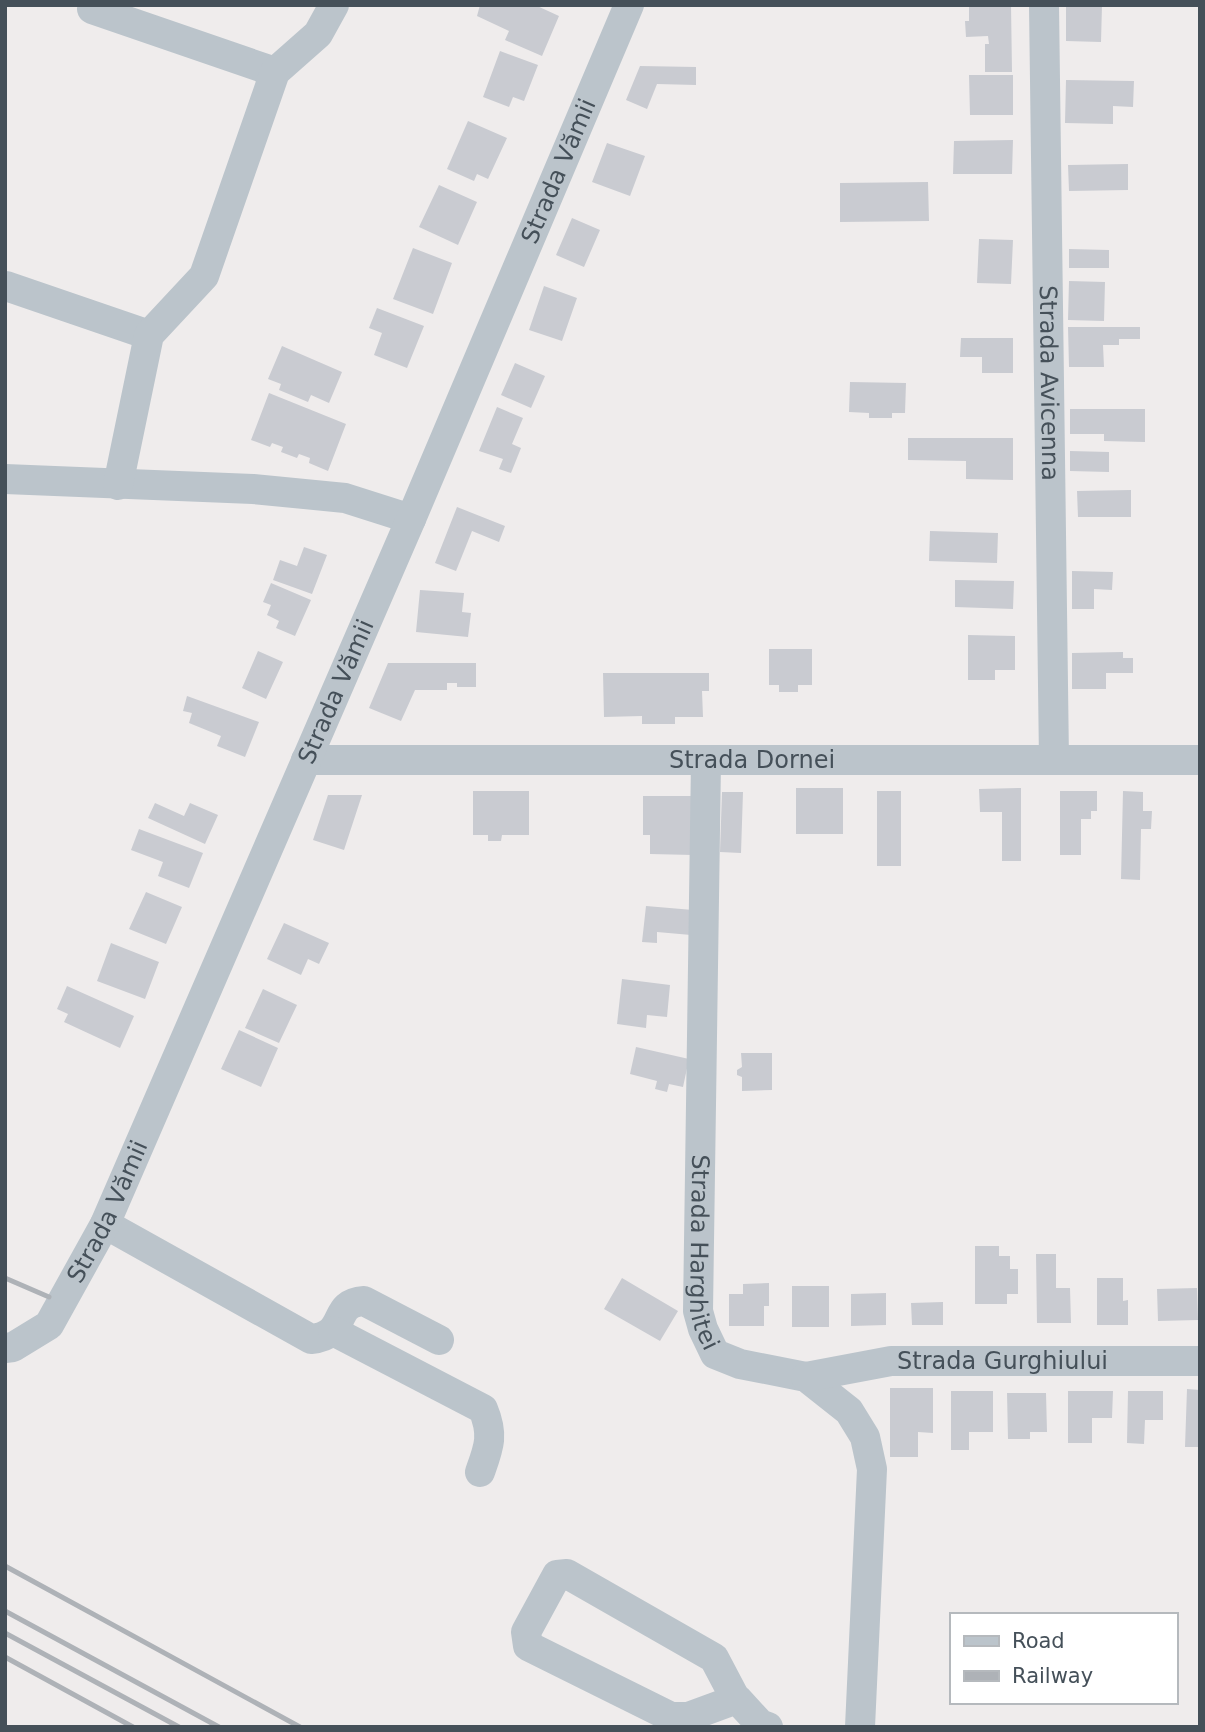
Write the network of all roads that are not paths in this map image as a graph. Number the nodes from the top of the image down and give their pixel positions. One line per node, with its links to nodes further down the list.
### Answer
1 (334, 5): 5 (street)
2 (629, 5): 10 (street, Strada Vămii)
3 (1044, 5): 12 (street, Strada Avicenna)
4 (92, 9): 5 (street)
5 (275, 72): 7 (street)
6 (6, 286): 7 (street)
7 (149, 335): 9 (street)
8 (5, 479): 9 (street)
9 (118, 485): 10 (street)
10 (411, 519): 11 (street, Strada Vămii)
11 (306, 760): 14 (street, Strada Dornei); 15 (street, Strada Vămii)
12 (1054, 760): 13 (street, Strada Dornei); 14 (street, Strada Dornei)
13 (1200, 760)
14 (706, 761): 20 (street, Strada Harghitei)
15 (105, 1224): 16 (street); 18 (street, Strada Vămii)
16 (333, 1331): 17 (street); 21 (street)
17 (439, 1340)
18 (5, 1348)
19 (1200, 1361): 20 (street, Strada Gurghiului)
20 (806, 1377): 24 (street, Strada Harghitei)
21 (480, 1472)
22 (737, 1699): 22 (street); 23 (street)
23 (768, 1727)
24 (860, 1727)

